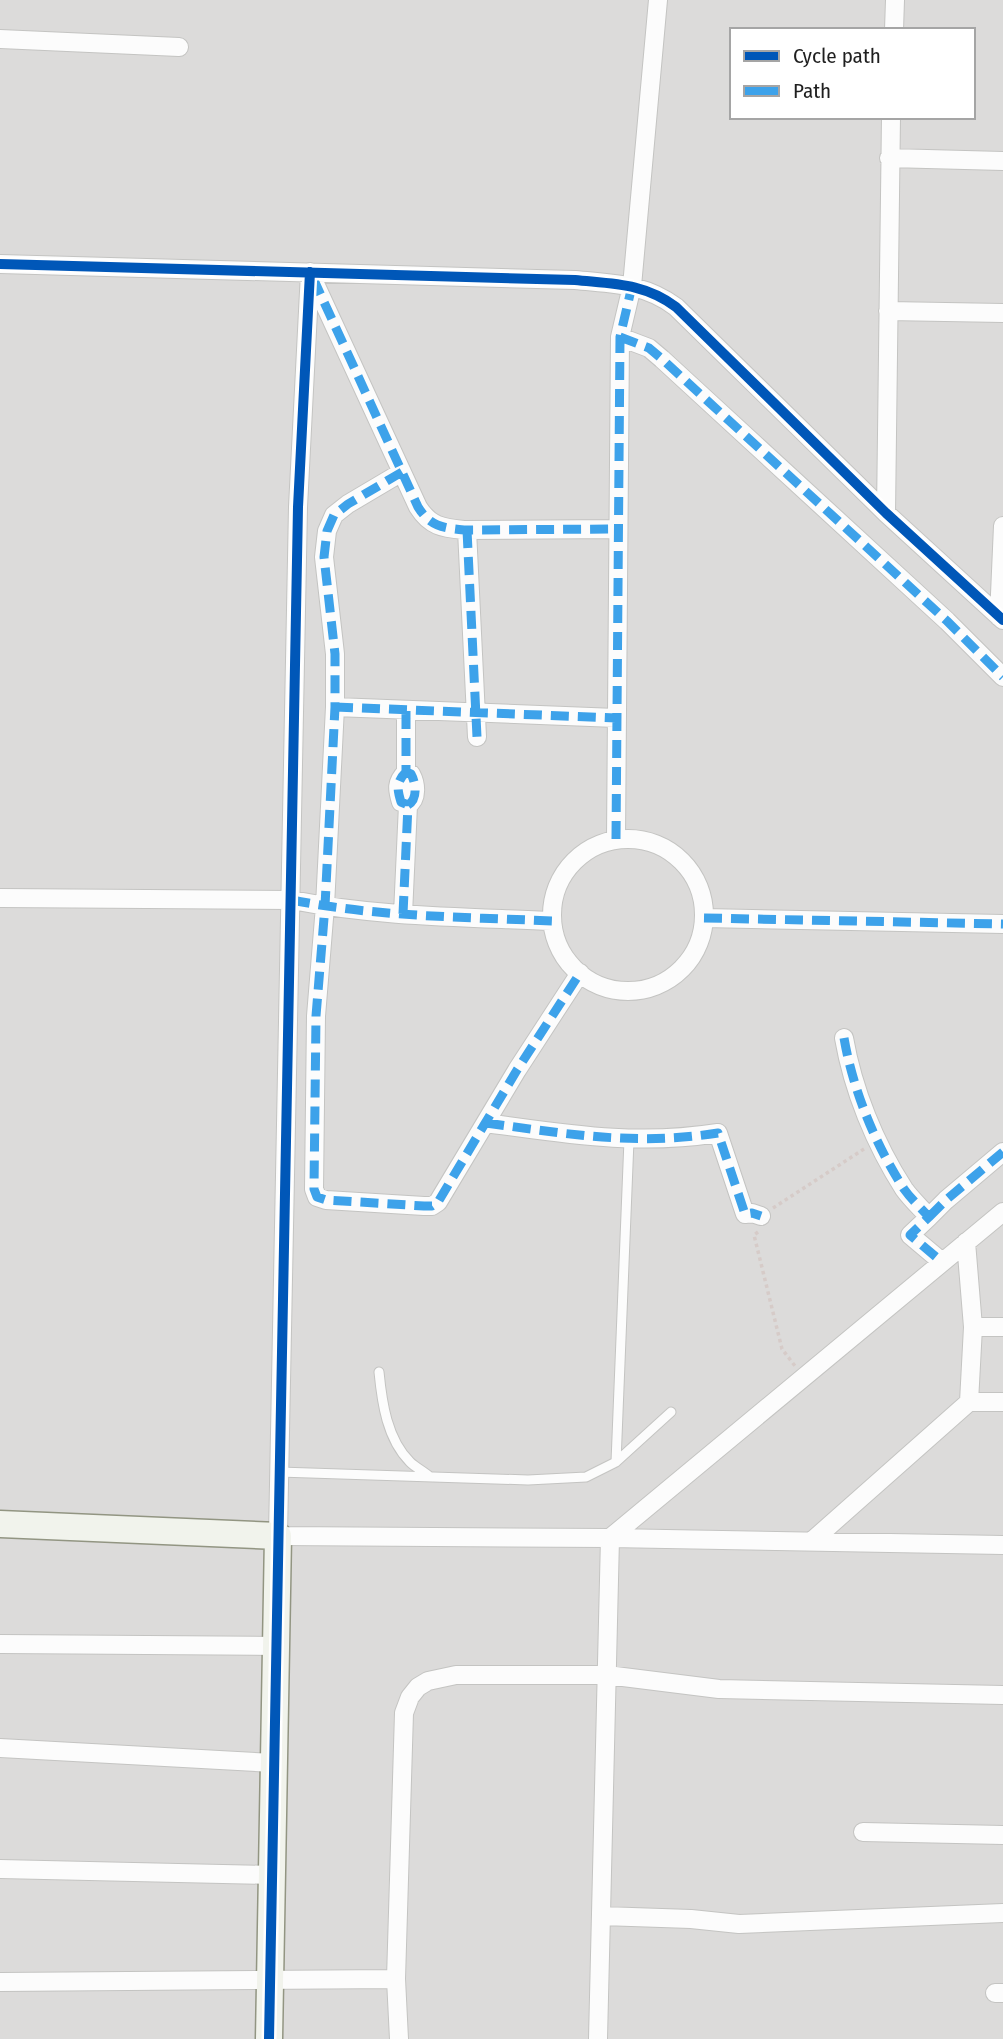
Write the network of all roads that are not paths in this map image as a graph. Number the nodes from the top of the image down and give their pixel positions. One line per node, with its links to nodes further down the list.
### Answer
1 (658, 0): 11 (street)
2 (895, 0): 3 (street)
3 (894, 28)
4 (0, 38): 5 (street)
5 (179, 47)
6 (891, 119): 7 (street)
7 (889, 158): 8 (street); 12 (street)
8 (1003, 161)
9 (0, 264): 10 (street)
10 (310, 272): 11 (street); 15 (street); 29 (street)
11 (632, 286): 14 (street); 16 (street)
12 (888, 311): 13 (street); 16 (street)
13 (1003, 313)
14 (620, 337): 18 (street); 21 (street)
15 (402, 472): 19 (street); 22 (street)
16 (886, 513): 20 (street)
17 (1003, 526): 20 (street)
18 (618, 529): 19 (street); 25 (street)
19 (467, 530): 24 (street)
20 (1001, 619)
21 (1003, 677)
22 (335, 707): 23 (street); 30 (street)
23 (406, 711): 24 (street); 31 (street)
24 (477, 713): 25 (street); 26 (street)
25 (616, 718): 27 (street)
26 (477, 737)
27 (616, 839): 32 (street); 33 (street)
28 (0, 898): 29 (street)
29 (292, 900): 30 (street); 52 (street)
30 (325, 906): 31 (street); 37 (street)
31 (403, 914): 33 (street)
32 (704, 918): 34 (street); 35 (street)
33 (552, 920): 35 (street)
34 (1003, 924)
35 (580, 973): 37 (street)
36 (844, 1038): 42 (street)
37 (486, 1123): 38 (street)
38 (629, 1140): 41 (street); 51 (lane)
39 (1003, 1152): 42 (street)
40 (1003, 1212): 43 (street)
41 (761, 1216)
42 (929, 1217): 44 (street)
43 (967, 1242): 44 (street); 45 (street)
44 (942, 1262): 56 (street)
45 (973, 1327): 46 (street); 48 (street)
46 (1003, 1327)
47 (379, 1372): 53 (lane)
48 (969, 1402): 49 (street); 57 (street)
49 (1003, 1402)
50 (670, 1412): 51 (lane)
51 (616, 1462): 53 (lane)
52 (279, 1472): 53 (lane); 55 (street)
53 (430, 1477)
54 (0, 1524): 55 (street)
55 (278, 1536): 56 (street); 60 (street)
56 (610, 1538): 57 (street); 61 (street)
57 (812, 1542): 58 (street)
58 (1003, 1545)
59 (0, 1644): 60 (street)
60 (276, 1646): 64 (street)
61 (607, 1675): 62 (street); 70 (street); 71 (street)
62 (1003, 1695)
63 (0, 1748): 64 (street)
64 (274, 1763): 68 (street)
65 (863, 1832): 66 (street)
66 (1003, 1835)
67 (0, 1869): 68 (street)
68 (272, 1875): 72 (street)
69 (1003, 1913): 70 (street)
70 (601, 1916): 76 (street)
71 (396, 1979): 72 (street); 75 (street)
72 (270, 1980): 73 (street); 74 (street)
73 (0, 1982)
74 (269, 2039)
75 (399, 2039)
76 (598, 2039)

